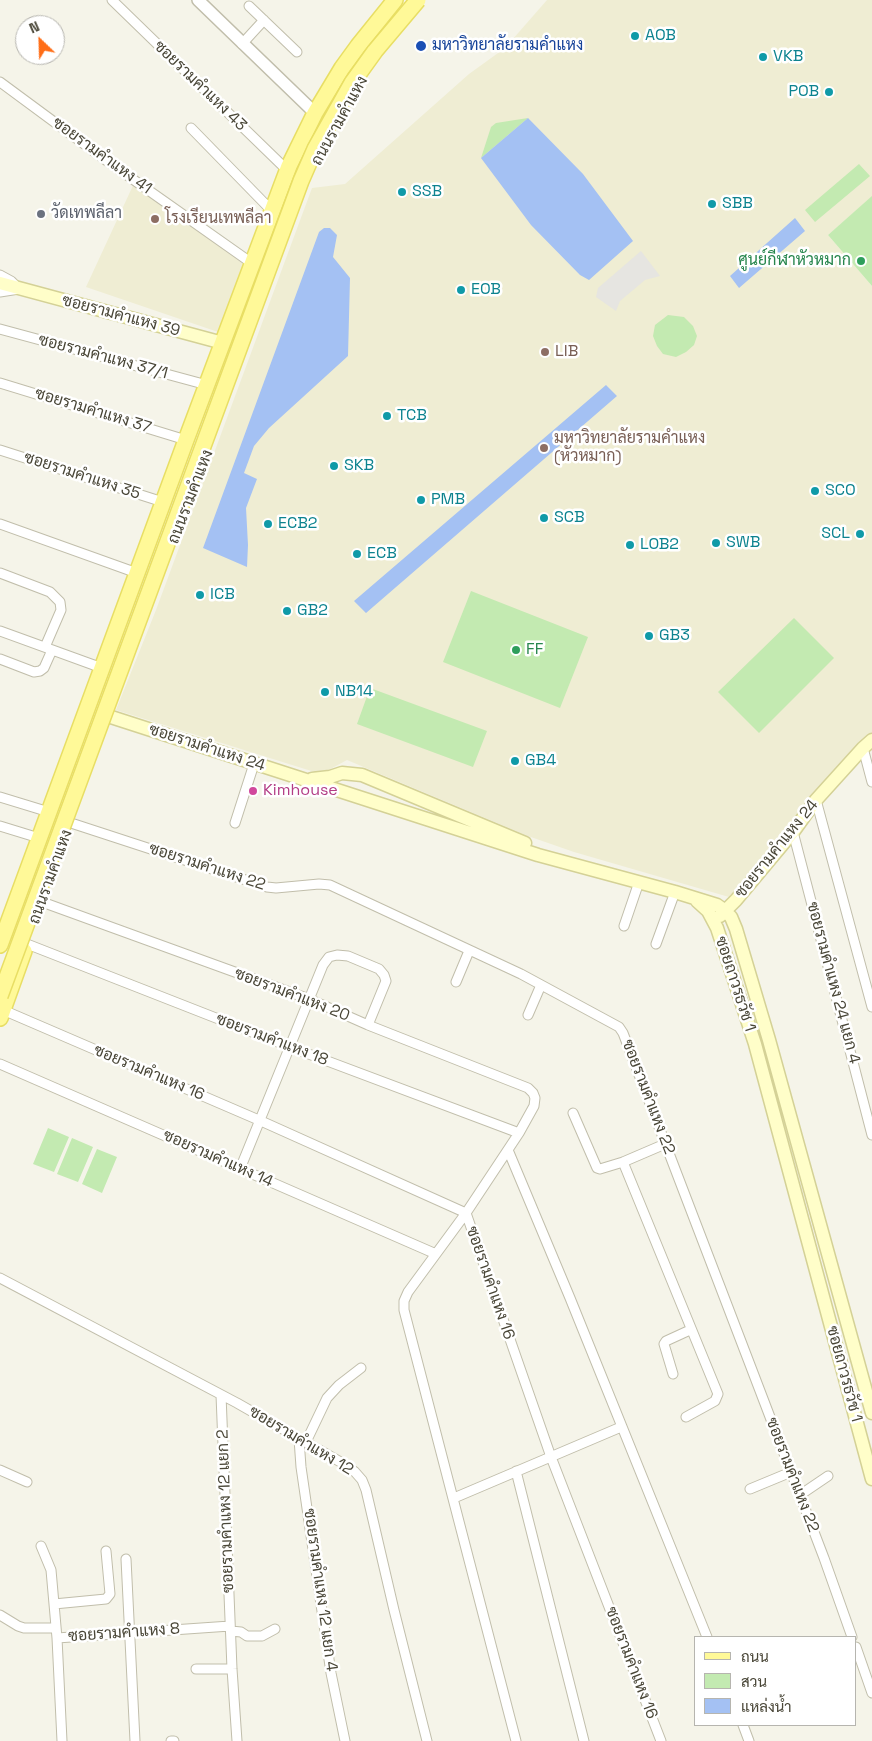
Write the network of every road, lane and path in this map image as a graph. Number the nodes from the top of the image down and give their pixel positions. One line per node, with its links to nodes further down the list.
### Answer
1 (112, 0): 14 (street, ซอยรามคำแหง 43)
2 (198, 0): 9 (street)
3 (396, 0): 12 (main road, ถนนรามคำแหง)
4 (407, 0): 69 (main road, ถนนรามคำแหง)
5 (418, 0): 74 (main road, ถนนรามคำแหง, bridge)
6 (426, 0): 15 (main road, ถนนรามคำแหง)
7 (250, 6): 8 (street)
8 (264, 20): 9 (street); 10 (street)
9 (242, 44): 12 (street)
10 (297, 52)
11 (0, 82): 17 (street, ซอยรามคำแหง 41)
12 (315, 113): 14 (main road, ถนนรามคำแหง)
13 (190, 128): 16 (street)
14 (288, 169): 15 (main road); 16 (main road, ถนนรามคำแหง)
15 (311, 174): 24 (main road, ถนนรามคำแหง)
16 (272, 211): 17 (main road, ถนนรามคำแหง)
17 (254, 264): 23 (main road, ถนนรามคำแหง)
18 (0, 275): 20 (street, ซอยรามคำแหง 39)
19 (0, 283): 20 (main road, ซอยรามคำแหง 39)
20 (19, 289): 21 (street, ซอยรามคำแหง 39); 23 (main road, ซอยรามคำแหง 39)
21 (0, 292)
22 (0, 329): 26 (street, ซอยรามคำแหง 37/1)
23 (223, 343): 24 (main road); 26 (main road, ถนนรามคำแหง)
24 (246, 350): 38 (main road, ถนนรามคำแหง)
25 (0, 383): 27 (street, ซอยรามคำแหง 37)
26 (207, 385): 27 (main road, ถนนรามคำแหง)
27 (186, 440): 29 (main road, ถนนรามคำแหง)
28 (0, 450): 29 (street, ซอยรามคำแหง 35)
29 (163, 502): 32 (main road, ถนนรามคำแหง)
30 (0, 524): 32 (street)
31 (0, 573): 34 (street)
32 (138, 573): 36 (main road, ถนนรามคำแหง)
33 (0, 631): 34 (street)
34 (49, 648): 35 (street); 36 (street)
35 (0, 659)
36 (102, 668): 37 (main road, ถนนรามคำแหง)
37 (84, 716): 38 (main road); 46 (main road, ถนนรามคำแหง)
38 (111, 717): 40 (main road, ซอยรามคำแหง 24); 48 (main road, ถนนรามคำแหง)
39 (867, 744): 42 (street); 45 (main road, ซอยรามคำแหง 24)
40 (254, 764): 41 (main road, ซอยรามคำแหง 24); 49 (street)
41 (304, 779): 43 (main road, ซอยรามคำแหง 24); 47 (main road, ซอยรามคำแหง 24)
42 (872, 782)
43 (381, 784): 47 (main road); 53 (main road, ซอยรามคำแหง 24)
44 (0, 797): 46 (street)
45 (816, 800): 51 (main road, ซอยรามคำแหง 24); 73 (street)
46 (49, 812): 52 (main road, ถนนรามคำแหง)
47 (426, 819): 53 (main road, ซอยรามคำแหง 24)
48 (71, 823): 55 (main road, ถนนรามคำแหง); 68 (street, ซอยรามคำแหง 22)
49 (235, 823)
50 (0, 826): 52 (street)
51 (793, 832): 59 (main road, ซอยรามคำแหง 24); 84 (street, ซอยรามคำแหง 24 แยก 4)
52 (40, 838): 54 (main road, ถนนรามคำแหง)
53 (577, 866): 56 (main road, ซอยรามคำแหง 24)
54 (27, 871): 55 (main road); 65 (main road, ถนนรามคำแหง)
55 (50, 879): 60 (main road, ถนนรามคำแหง)
56 (639, 882): 57 (main road, ซอยรามคำแหง 24); 62 (street)
57 (675, 892): 58 (main road, ซอยรามคำแหง 24); 67 (street)
58 (693, 898): 59 (main road); 61 (main road, ซอยรามคำแหง 24); 63 (main road)
59 (736, 900): 61 (main road, ซอยรามคำแหง 24); 64 (main road)
60 (42, 902): 66 (main road, ถนนรามคำแหง); 72 (street, ซอยรามคำแหง 20)
61 (724, 910): 63 (main road, ซอยถาวรธวัช 1); 64 (main road, ซอยถาวรธวัช 1)
62 (624, 926)
63 (717, 928): 78 (main road, ซอยถาวรธวัช 1)
64 (736, 929): 77 (main road, ซอยถาวรธวัช 1)
65 (1, 941)
66 (27, 944): 74 (main road, ถนนรามคำแหง); 79 (street, ซอยรามคำแหง 18)
67 (656, 944)
68 (469, 951): 70 (street); 71 (street, ซอยรามคำแหง 22)
69 (0, 965)
70 (456, 982)
71 (541, 985): 75 (street); 85 (street, ซอยรามคำแหง 22)
72 (309, 999): 76 (street, ซอยรามคำแหง 20); 76 (street); 79 (street)
73 (872, 1007)
74 (1, 1008): 82 (street, ซอยรามคำแหง 16)
75 (528, 1015)
76 (368, 1025): 83 (street, ซอยรามคำแหง 20)
77 (769, 1040): 78 (main road); 96 (main road, ซอยถาวรธวัช 1)
78 (755, 1044): 97 (main road, ซอยถาวรธวัช 1)
79 (290, 1047): 82 (street); 83 (street, ซอยรามคำแหง 18)
80 (0, 1064): 88 (street, ซอยรามคำแหง 14)
81 (573, 1114): 87 (street)
82 (261, 1121): 88 (street); 89 (street, ซอยรามคำแหง 16)
83 (519, 1133): 86 (street)
84 (872, 1135)
85 (666, 1144): 87 (street); 105 (street, ซอยรามคำแหง 22)
86 (508, 1150): 89 (street); 100 (street)
87 (623, 1162): 92 (street)
88 (240, 1169): 90 (street, ซอยรามคำแหง 14)
89 (466, 1213): 90 (street); 102 (street, ซอยรามคำแหง 16)
90 (436, 1254): 111 (street)
91 (0, 1278): 95 (street, ซอยรามคำแหง 12)
92 (690, 1330): 94 (street); 99 (street)
93 (362, 1368): 101 (street)
94 (673, 1374)
95 (221, 1395): 101 (street, ซอยรามคำแหง 12); 117 (street, ซอยรามคำแหง 12 แยก 2)
96 (868, 1397): 97 (main road); 98 (main road, ซอยถาวรธวัช 1)
97 (851, 1402): 107 (main road, ซอยถาวรธวัช 1)
98 (872, 1413)
99 (686, 1417)
100 (621, 1427): 102 (street); 121 (street)
101 (302, 1440): 133 (street, ซอยรามคำแหง 12 แยก 4); 134 (street, ซอยรามคำแหง 12)
102 (551, 1456): 104 (street); 137 (street, ซอยรามคำแหง 16)
103 (0, 1470): 108 (street)
104 (516, 1471): 111 (street); 136 (street)
105 (791, 1472): 109 (street); 110 (street, ซอยรามคำแหง 22)
106 (828, 1476): 110 (street)
107 (872, 1479)
108 (27, 1482)
109 (750, 1490)
110 (800, 1495): 122 (street, ซอยรามคำแหง 22)
111 (454, 1498): 135 (street)
112 (41, 1546): 115 (street)
113 (106, 1551): 115 (street)
114 (126, 1558): 119 (street)
115 (54, 1604): 120 (street)
116 (0, 1615): 120 (street, ซอยรามคำแหง 8)
117 (230, 1629): 118 (street, ซอยรามคำแหง 8); 119 (street, ซอยรามคำแหง 8); 125 (street, ซอยรามคำแหง 12 แยก 2)
118 (275, 1629)
119 (130, 1632): 120 (street, ซอยรามคำแหง 8); 129 (street)
120 (56, 1633): 128 (street)
121 (707, 1636)
122 (852, 1636)
123 (857, 1650): 126 (street)
124 (196, 1669): 125 (street)
125 (232, 1669): 132 (street, ซอยรามคำแหง 12 แยก 2)
126 (872, 1693)
127 (743, 1726): 138 (street)
128 (62, 1741)
129 (135, 1741)
130 (170, 1741): 131 (street)
131 (174, 1741)
132 (237, 1741)
133 (345, 1741)
134 (427, 1741)
135 (516, 1741)
136 (584, 1741)
137 (661, 1741)
138 (749, 1741)

